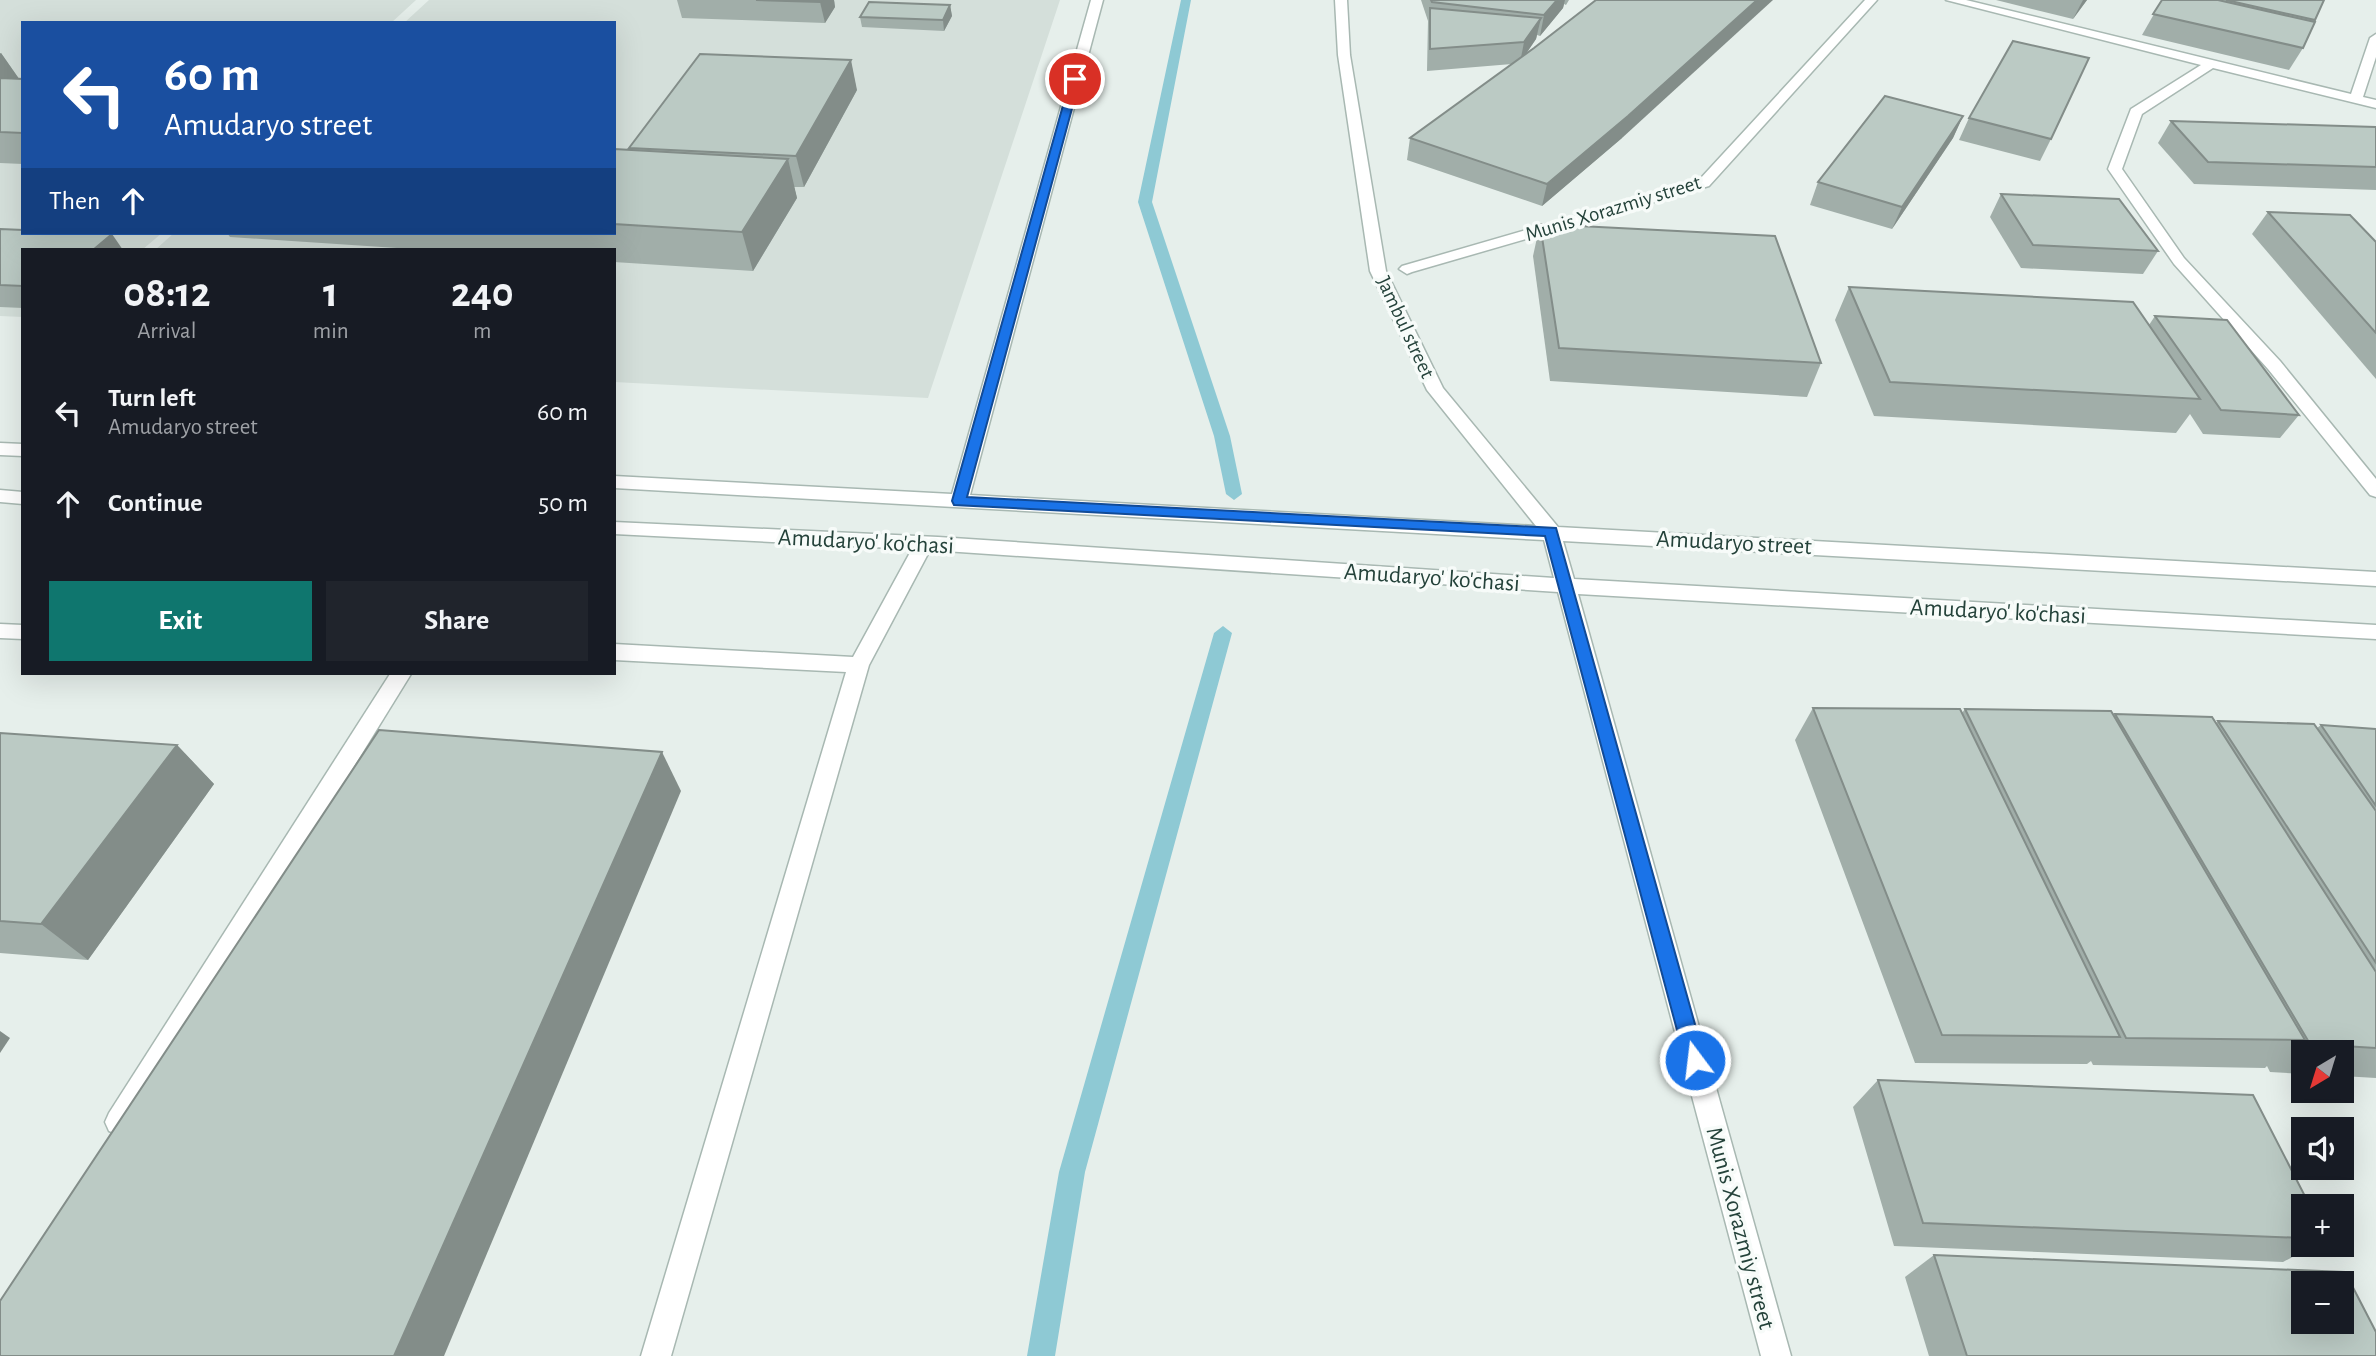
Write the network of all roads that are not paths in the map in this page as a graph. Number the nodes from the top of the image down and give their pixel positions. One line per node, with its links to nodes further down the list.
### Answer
1 (1097, 0): 16 (street)
2 (1341, 0): 18 (street, Jambul street)
3 (1871, 0): 9 (street, Munis Xorazmiy street)
4 (1952, 0): 6 (street)
5 (2376, 38): 7 (street)
6 (2211, 64): 7 (street); 13 (street)
7 (2356, 100): 8 (street)
8 (2376, 104)
9 (1407, 269)
10 (0, 449): 11 (street)
11 (21, 450)
12 (616, 482): 16 (street, Amudaryo street)
13 (2376, 491)
14 (0, 496): 15 (street)
15 (21, 498)
16 (959, 501): 18 (street, Amudaryo street)
17 (616, 528): 19 (street, Amudaryo' ko'chasi)
18 (1551, 532): 20 (street, Amudaryo street); 21 (street, Munis Xorazmiy street)
19 (924, 544): 21 (street, Amudaryo' ko'chasi); 26 (street)
20 (2376, 579)
21 (1566, 586): 24 (street, Amudaryo' ko'chasi); 30 (street, Munis Xorazmiy street)
22 (0, 631): 23 (street)
23 (21, 632)
24 (2376, 632)
25 (616, 652): 26 (street)
26 (859, 665): 29 (street)
27 (400, 675): 28 (street)
28 (104, 1146)
29 (656, 1356)
30 (1776, 1356)

